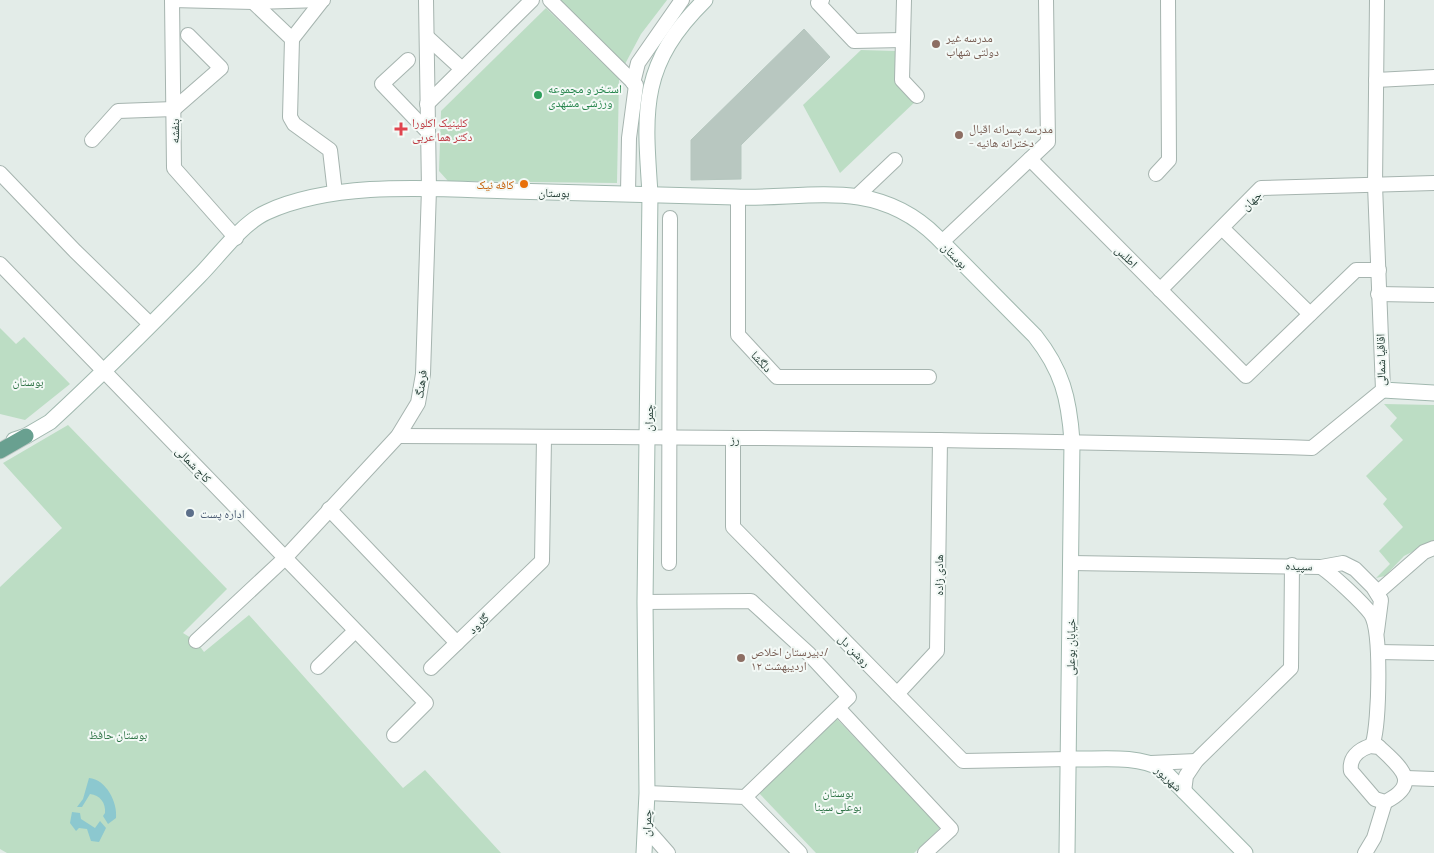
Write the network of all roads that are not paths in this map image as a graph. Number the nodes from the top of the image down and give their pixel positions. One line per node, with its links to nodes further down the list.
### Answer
1 (172, 0): 12 (street); 25 (street, بنفشه)
2 (426, 0): 15 (street, فرهنگ)
3 (532, 0): 19 (street)
4 (550, 0): 22 (street)
5 (682, 0): 22 (street)
6 (705, 0): 37 (street, چمران)
7 (822, 0): 17 (street)
8 (904, 0): 17 (street)
9 (1046, 0): 28 (street)
10 (1168, 0): 31 (street)
11 (1377, 0): 21 (street, اقاقیا شمالی)
12 (254, 1): 13 (street); 16 (street)
13 (322, 1): 16 (street)
14 (188, 35): 25 (street)
15 (427, 37): 19 (street); 24 (street, فرهنگ)
16 (292, 39): 35 (street)
17 (902, 40): 23 (street)
18 (408, 60): 26 (street)
19 (462, 69): 24 (street)
20 (1434, 77): 21 (street)
21 (1376, 80): 33 (street, اقاقیا شمالی)
22 (633, 83): 36 (street)
23 (917, 96)
24 (428, 104): 26 (street, فرهنگ)
25 (174, 109): 27 (street); 42 (street, بنفشه)
26 (428, 132): 34 (street, فرهنگ)
27 (92, 140)
28 (1030, 159): 43 (street); 46 (street, اطلس)
29 (895, 160): 38 (street)
30 (0, 173): 50 (street)
31 (1156, 174)
32 (1434, 183): 33 (street, جهان)
33 (1375, 185): 41 (street, جهان); 45 (street, اقاقیا شمالی)
34 (429, 188): 35 (street, بوستان); 36 (street, بوستان); 55 (street, فرهنگ)
35 (335, 193): 42 (street, بوستان)
36 (628, 193): 37 (street, بوستان)
37 (650, 193): 39 (street, بوستان); 56 (street, چمران)
38 (856, 197): 39 (street, بوستان); 43 (street, بوستان)
39 (738, 198): 52 (street, دلگشا)
40 (670, 218): 57 (street)
41 (1222, 228): 46 (street, جهان); 49 (street)
42 (236, 238): 50 (street, بوستان)
43 (942, 242): 62 (street, بوستان)
44 (0, 264): 51 (street, کاج شمالی)
45 (1379, 270): 47 (street, اقاقیا شمالی); 49 (street, اطلس)
46 (1160, 290): 49 (street, اطلس)
47 (1378, 294): 48 (street); 53 (street, اقاقیا شمالی)
48 (1434, 295)
49 (1310, 314)
50 (150, 324): 51 (street, بوستان)
51 (104, 370): 60 (street, بوستان); 66 (street, کاج شمالی)
52 (929, 377)
53 (1383, 390): 54 (street); 62 (street, اقاقیا شمالی)
54 (1434, 392)
55 (398, 436): 58 (street, رز); 64 (street, فرهنگ)
56 (648, 436): 57 (street, رز); 58 (street, رز); 72 (street, چمران)
57 (669, 437): 59 (street, رز); 68 (street)
58 (544, 438): 76 (street, گلرود)
59 (733, 439): 61 (street, رز); 81 (street, روشن دل)
60 (9, 440): 63 (main road)
61 (940, 440): 62 (street, رز); 81 (street, هادی زاده)
62 (1072, 441): 67 (street, خیابان بوعلی)
63 (0, 452)
64 (329, 509): 66 (street, فرهنگ); 76 (street, گلرود)
65 (1434, 548): 71 (street)
66 (284, 559): 73 (street, کاج شمالی); 75 (street, فرهنگ)
67 (1071, 563): 69 (street, سپیده); 85 (street, خیابان بوعلی)
68 (669, 564)
69 (1292, 565): 70 (street, سپیده); 86 (street)
70 (1321, 567): 71 (street); 74 (street, سپیده)
71 (1377, 593): 74 (street)
72 (646, 602): 82 (street); 91 (street, چمران)
73 (355, 630): 79 (street); 83 (street, کاج شمالی)
74 (1377, 632): 77 (street, سپیده)
75 (196, 641)
76 (457, 643): 80 (street)
77 (1378, 652): 78 (street); 84 (street, سپیده)
78 (1434, 652)
79 (318, 667)
80 (431, 668)
81 (897, 694): 85 (street, روشن دل)
82 (839, 710): 92 (street); 98 (street)
83 (394, 735)
84 (1379, 747): 88 (street); 93 (street)
85 (1069, 759): 87 (street, شهریور); 99 (street, خیابان بوعلی)
86 (1196, 762): 87 (street); 90 (street)
87 (1151, 763): 90 (street, شهریور)
88 (1406, 778): 89 (street); 93 (street)
89 (1434, 779)
90 (1184, 792): 100 (street, شهریور)
91 (647, 793): 92 (street); 94 (street, چمران)
92 (745, 797): 97 (street)
93 (1385, 802): 101 (street)
94 (646, 828): 95 (street, چمران); 96 (street)
95 (644, 853)
96 (668, 853)
97 (800, 853)
98 (925, 853)
99 (1066, 853)
100 (1245, 853)
101 (1365, 853)

